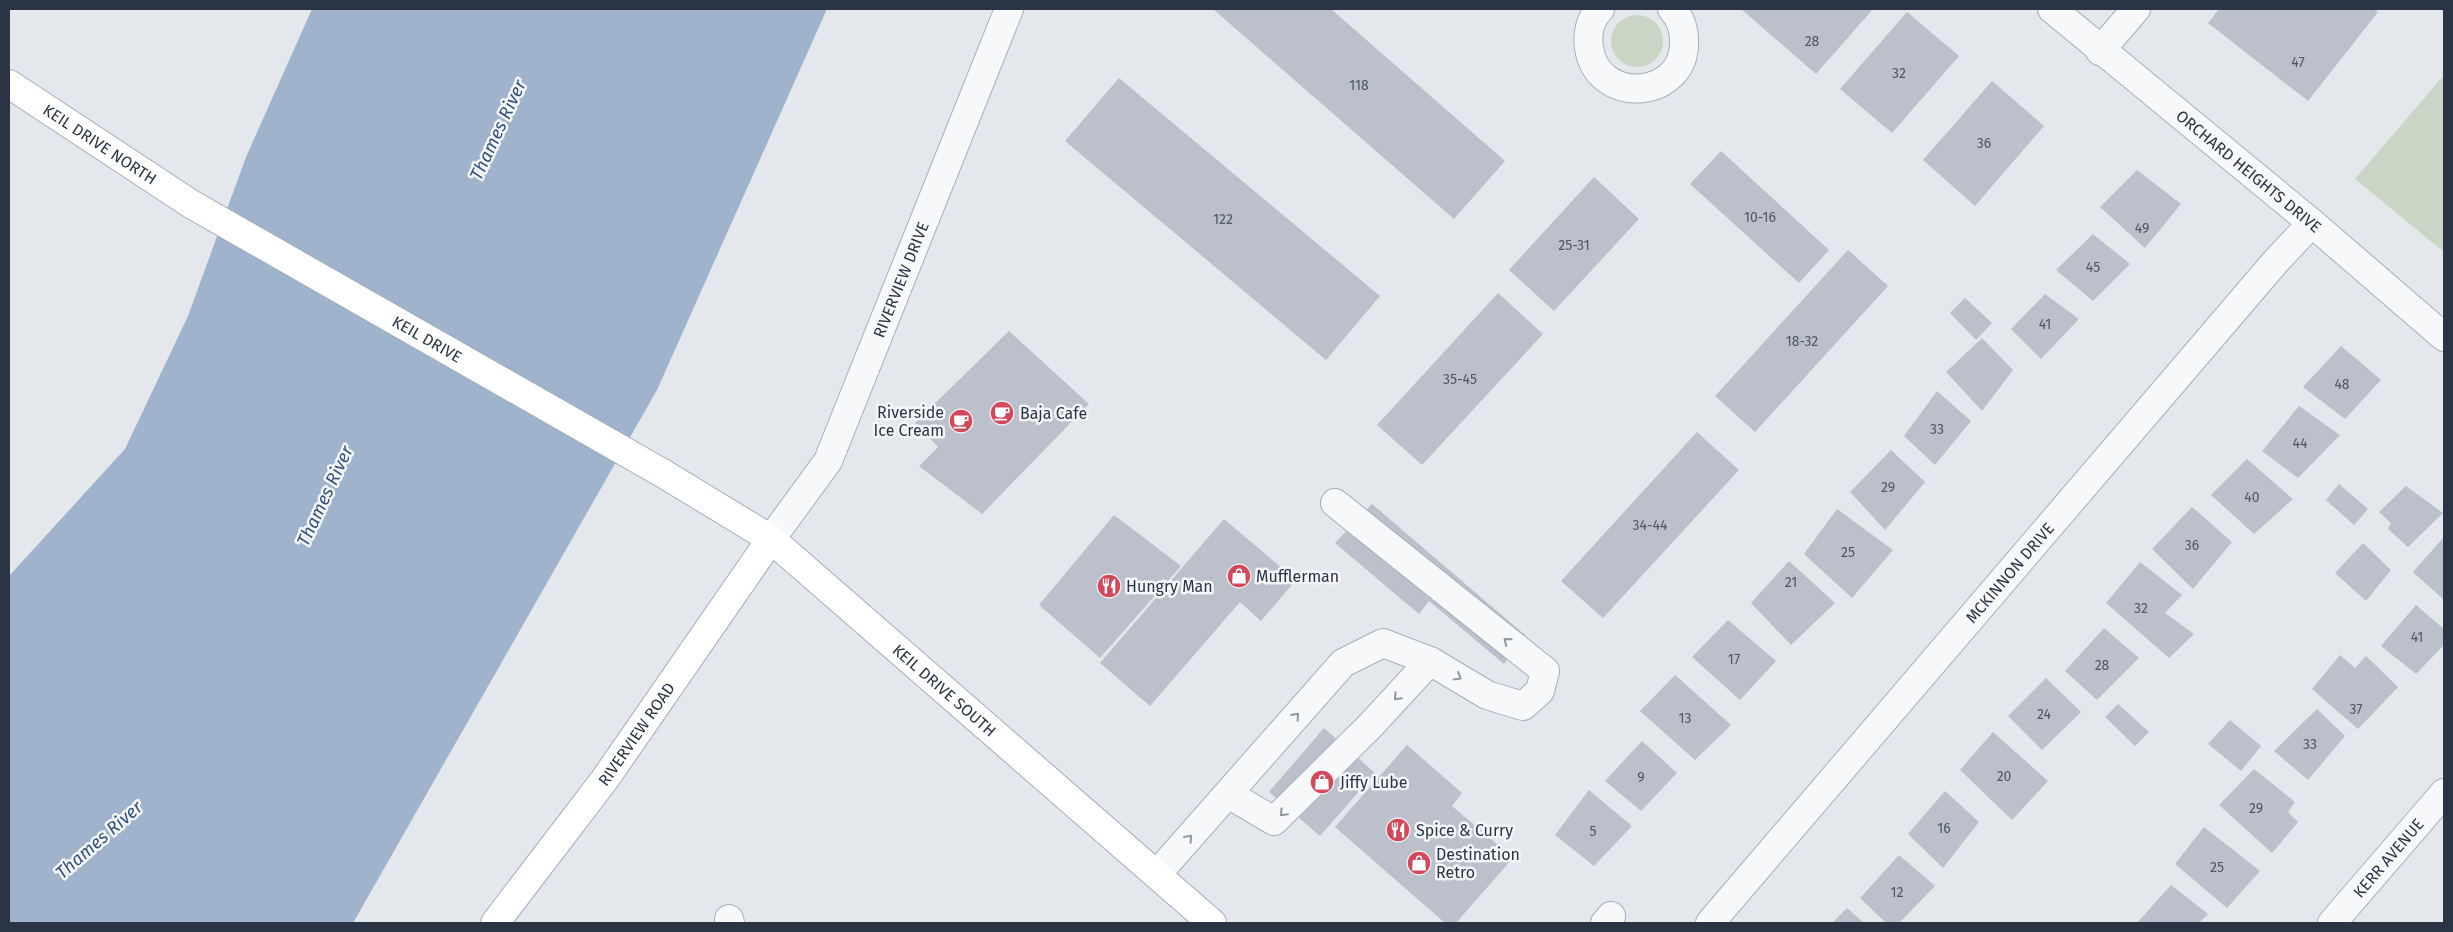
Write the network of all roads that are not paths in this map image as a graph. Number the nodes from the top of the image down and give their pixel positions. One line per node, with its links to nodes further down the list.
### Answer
1 (1009, 9): 13 (street, RIVERVIEW DRIVE)
2 (1600, 9): 3 (street)
3 (1672, 9)
4 (2052, 9): 6 (street, ORCHARD HEIGHTS DRIVE)
5 (2136, 9): 6 (street)
6 (2100, 51): 9 (street, ORCHARD HEIGHTS DRIVE)
7 (9, 84): 8 (main road, KEIL DRIVE NORTH)
8 (191, 204): 11 (main road, KEIL DRIVE)
9 (2312, 223): 10 (street, ORCHARD HEIGHTS DRIVE); 20 (street, MCKINNON DRIVE)
10 (2444, 337)
11 (664, 474): 13 (main road, KEIL DRIVE SOUTH)
12 (1335, 503): 14 (street, one-way to 12)
13 (772, 538): 17 (main road, KEIL DRIVE SOUTH); 18 (main road, RIVERVIEW ROAD)
14 (1430, 661): 16 (street, one-way to 14); 16 (street, one-way to 16)
15 (2444, 793): 21 (street, KERR AVENUE)
16 (1228, 794): 17 (street, one-way to 16)
17 (1157, 874): 19 (main road, KEIL DRIVE SOUTH)
18 (495, 923)
19 (1212, 923)
20 (1710, 923)
21 (2332, 923)

